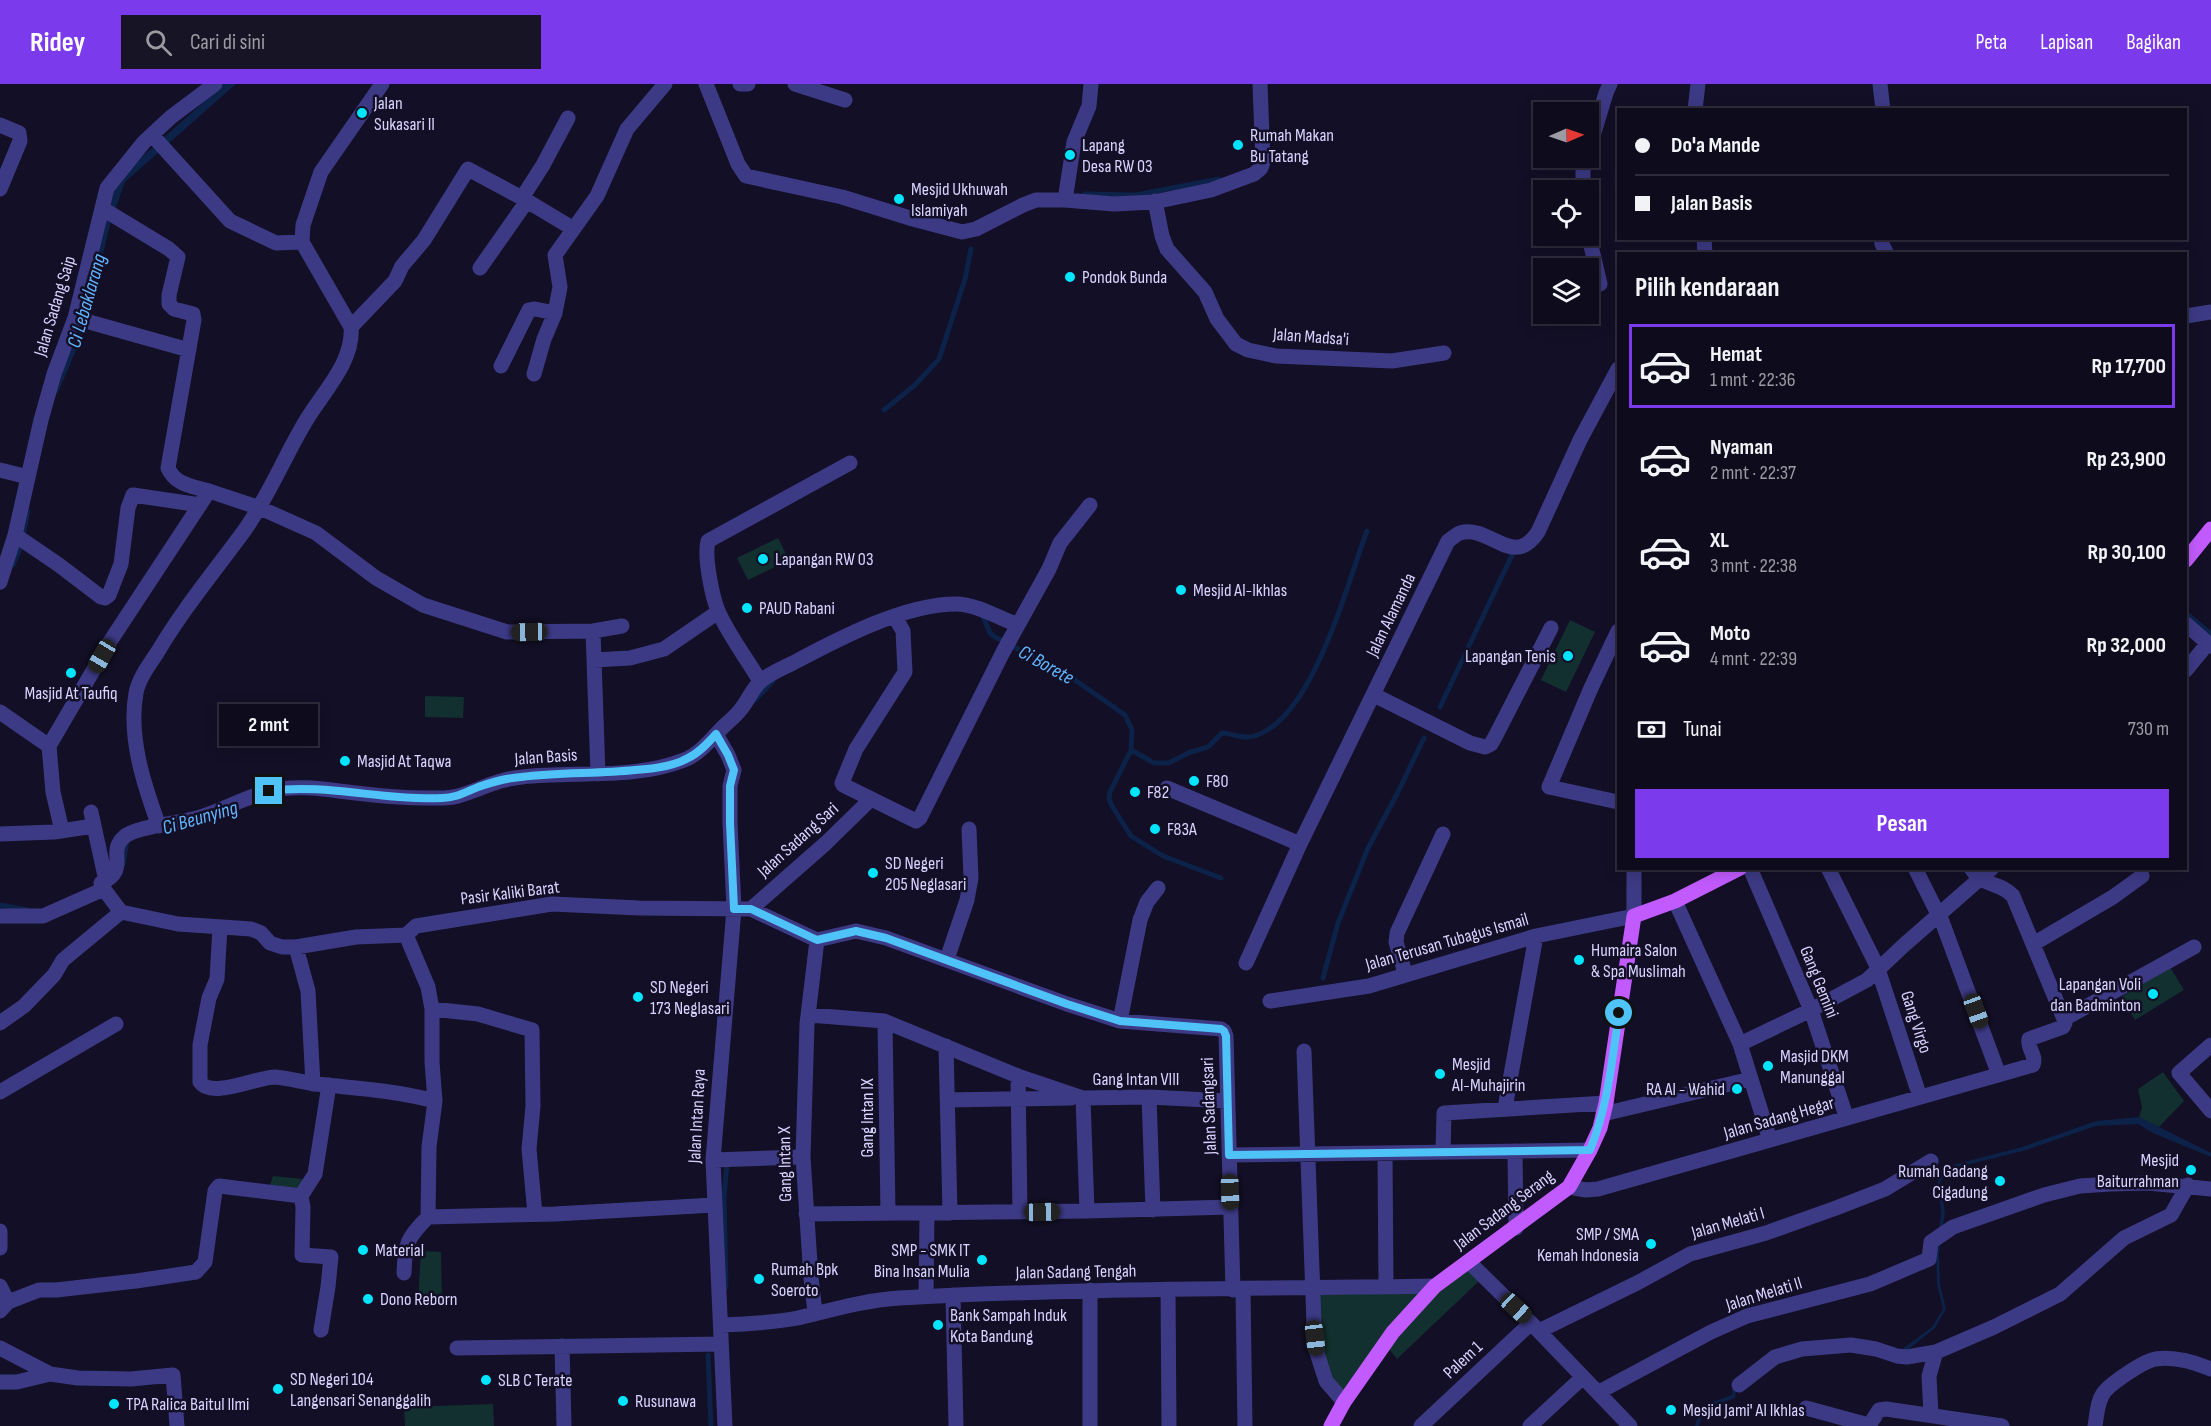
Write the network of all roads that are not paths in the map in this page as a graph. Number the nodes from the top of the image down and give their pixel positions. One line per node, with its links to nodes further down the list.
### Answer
1 (382, 84): 26 (street)
2 (665, 84): 25 (street)
3 (706, 84): 22 (street)
4 (740, 84): 5 (street)
5 (748, 84)
6 (795, 84): 13 (street)
7 (1091, 84): 22 (street)
8 (1260, 84): 23 (street)
9 (1610, 84): 16 (street)
10 (1698, 84): 14 (street)
11 (1880, 84): 15 (street)
12 (210, 85): 19 (street, Jalan Sadang Saip)
13 (845, 100)
14 (1695, 108)
15 (1883, 108)
16 (1599, 116)
17 (568, 118): 21 (street)
18 (0, 125): 20 (street)
19 (159, 141): 24 (street, Jalan Sadang Saip); 26 (street)
20 (0, 189)
21 (524, 199): 25 (street); 28 (street); 34 (street)
22 (1065, 200): 23 (street)
23 (1155, 201): 36 (street, Jalan Madsa'i)
24 (108, 212): 33 (street, Jalan Sadang Saip); 35 (street)
25 (572, 228): 31 (street)
26 (302, 242): 34 (street)
27 (1591, 246): 29 (street)
28 (480, 268)
29 (1600, 284)
30 (2211, 312): 32 (street)
31 (555, 313): 37 (street); 39 (street)
32 (2187, 316)
33 (81, 320): 35 (street); 42 (street, Jalan Sadang Saip)
34 (351, 327): 46 (street)
35 (189, 350): 43 (street)
36 (1444, 353)
37 (501, 366)
38 (1617, 371): 63 (street, Jalan Alamanda)
39 (534, 374)
40 (850, 463): 51 (street)
41 (0, 471): 42 (street)
42 (28, 477): 48 (street, Jalan Sadang Saip)
43 (209, 491): 44 (street); 46 (street)
44 (200, 505): 48 (street); 66 (street)
45 (1090, 505): 58 (street)
46 (260, 508): 56 (street); 71 (street)
47 (2211, 529): 49 (main road)
48 (20, 538): 50 (street, Jalan Sadang Saip)
49 (2187, 559)
50 (0, 582)
51 (718, 612): 60 (street); 62 (street)
52 (897, 621): 58 (street, Jalan Basis); 62 (street, Jalan Basis); 69 (street)
53 (2187, 625): 59 (street)
54 (622, 626): 56 (street)
55 (1551, 628): 63 (street)
56 (593, 631): 60 (street)
57 (1617, 634): 70 (street)
58 (1013, 635): 69 (street)
59 (2209, 644): 61 (street)
60 (594, 660): 67 (street)
61 (2187, 669)
62 (760, 681): 65 (street, Jalan Basis)
63 (1374, 695): 76 (street, Jalan Alamanda)
64 (0, 712): 66 (street)
65 (716, 734): 67 (street, Jalan Basis); 87 (street, Jalan Intan Raya)
66 (49, 746): 73 (street)
67 (598, 774): 71 (street, Jalan Basis)
68 (1167, 788): 76 (street)
69 (870, 800): 88 (street, Jalan Sadang Sari)
70 (1617, 802)
71 (159, 826): 84 (street, Jalan Basis)
72 (969, 829): 100 (street)
73 (62, 831): 74 (street); 84 (street)
74 (0, 834)
75 (1443, 834): 103 (street)
76 (1300, 843): 101 (street, Jalan Alamanda)
77 (1634, 870): 92 (street)
78 (1736, 870): 86 (main road)
79 (1751, 870): 106 (street, Gang Gemini)
80 (1829, 870): 102 (street, Gang Virgo)
81 (1916, 870): 90 (street)
82 (1975, 874): 90 (street); 97 (street)
83 (2142, 876): 97 (street)
84 (104, 885): 89 (street); 91 (street)
85 (1158, 888): 109 (street)
86 (1675, 901): 92 (main road); 113 (street)
87 (734, 909): 88 (street, Pasir Kaliki Barat); 94 (street, Pasir Kaliki Barat); 141 (street, Jalan Intan Raya)
88 (751, 909): 96 (street)
89 (121, 912): 93 (street); 111 (street)
90 (1939, 915): 102 (street); 117 (street)
91 (0, 916)
92 (1634, 916): 95 (street, Jalan Terusan Tubagus Ismail); 130 (main road, Jalan Sadang Serang)
93 (220, 927): 98 (street); 120 (street)
94 (406, 935): 98 (street, Pasir Kaliki Barat); 105 (street)
95 (1536, 936): 103 (street, Jalan Terusan Tubagus Ismail); 129 (street)
96 (817, 940): 100 (street); 107 (street, Gang Intan X)
97 (2033, 944): 108 (street)
98 (296, 947): 120 (street)
99 (2194, 947): 108 (street)
100 (947, 959): 109 (street)
101 (1246, 963)
102 (1877, 967): 106 (street); 121 (street, Gang Virgo)
103 (1405, 973): 104 (street, Jalan Terusan Tubagus Ismail)
104 (1270, 1001)
105 (432, 1009): 126 (street); 154 (street)
106 (1811, 1010): 113 (street); 132 (street, Gang Gemini)
107 (809, 1015): 110 (street, Gang Intan VIII); 140 (street, Gang Intan X)
108 (2064, 1019): 117 (street, Jalan Sadang Hegar)
109 (1120, 1021): 128 (street, Jalan Sadangsari)
110 (885, 1022): 115 (street, Gang Intan VIII); 156 (street, Gang Intan IX)
111 (0, 1023)
112 (116, 1023): 122 (street)
113 (1740, 1044): 119 (street)
114 (2211, 1045): 131 (street)
115 (946, 1046): 118 (street, Gang Intan VIII); 127 (street)
116 (1304, 1051): 138 (street)
117 (1999, 1075): 144 (street, Jalan Sadang Hegar)
118 (1018, 1076): 124 (street, Gang Intan VIII); 125 (street)
119 (1751, 1079): 130 (street); 133 (street)
120 (321, 1084): 126 (street); 146 (street)
121 (1917, 1088)
122 (0, 1092)
123 (1149, 1097): 124 (street, Gang Intan VIII); 128 (street, Gang Intan VIII); 149 (street)
124 (1081, 1098): 125 (street, Gang Intan VIII); 150 (street)
125 (1018, 1100): 127 (street, Gang Intan VIII); 151 (street)
126 (435, 1101): 157 (street)
127 (948, 1101): 153 (street)
128 (1228, 1101): 139 (street, Jalan Sadangsari)
129 (1505, 1108): 130 (street); 136 (street)
130 (1605, 1109): 134 (main road, Jalan Sadang Serang)
131 (2211, 1112)
132 (1845, 1113)
133 (1770, 1140)
134 (1590, 1150): 135 (street); 144 (main road, Jalan Sadang Serang)
135 (1515, 1151): 136 (street); 158 (street)
136 (1443, 1152): 137 (street)
137 (1384, 1153): 138 (street); 166 (street)
138 (1307, 1154): 139 (street); 165 (street)
139 (1229, 1155): 148 (street, Jalan Sadangsari)
140 (803, 1157): 141 (street); 155 (street, Gang Intan X)
141 (712, 1160): 147 (street, Jalan Intan Raya)
142 (1931, 1161): 175 (street, Jalan Melati I)
143 (2188, 1185): 145 (street); 181 (street); 187 (street, Jalan Melati II)
144 (1569, 1187): 158 (main road, Jalan Sadang Serang)
145 (2210, 1191)
146 (301, 1196): 172 (street); 176 (street)
147 (714, 1206): 154 (street); 174 (street, Jalan Intan Raya)
148 (1231, 1207): 149 (street); 169 (street, Jalan Sadangsari)
149 (1153, 1210): 150 (street)
150 (1087, 1211): 151 (street)
151 (1020, 1212): 153 (street)
152 (927, 1213): 153 (street); 156 (street); 171 (street)
153 (950, 1213)
154 (536, 1214): 157 (street)
155 (806, 1214): 156 (street); 173 (street, Gang Intan X)
156 (888, 1214)
157 (428, 1217): 162 (street)
158 (1516, 1228): 161 (main road, Jalan Sadang Serang)
159 (0, 1231): 160 (street)
160 (0, 1248)
161 (1469, 1262): 164 (main road, Jalan Sadang Serang); 175 (street)
162 (404, 1273)
163 (0, 1286): 172 (street)
164 (1435, 1286): 166 (street, Jalan Sadang Tengah); 188 (main road, Jalan Sadang Serang)
165 (1312, 1287): 166 (street, Jalan Sadang Tengah); 169 (street, Jalan Sadang Tengah); 188 (street)
166 (1386, 1287)
167 (1089, 1290): 168 (street, Jalan Sadang Tengah); 170 (street, Jalan Sadang Tengah); 195 (street)
168 (1168, 1290): 169 (street, Jalan Sadang Tengah); 196 (street)
169 (1238, 1290): 197 (street, Jalan Sadangsari)
170 (953, 1295): 171 (street, Jalan Sadang Tengah); 194 (street)
171 (926, 1297): 173 (street, Jalan Sadang Tengah)
172 (4, 1307)
173 (815, 1312): 174 (street, Jalan Sadang Tengah)
174 (721, 1325): 177 (street, Jalan Intan Raya)
175 (1535, 1327): 184 (street); 199 (street, Palem 1)
176 (321, 1330)
177 (721, 1344): 178 (street); 193 (street, Jalan Intan Raya)
178 (562, 1346): 180 (street); 192 (street)
179 (0, 1348): 183 (street)
180 (457, 1348)
181 (1936, 1352): 186 (street); 190 (street)
182 (2211, 1368): 203 (street)
183 (50, 1374): 185 (street); 191 (street)
184 (1583, 1377): 187 (street); 200 (street)
185 (0, 1382)
186 (1739, 1385)
187 (1599, 1392): 201 (street)
188 (1344, 1402): 198 (main road, Jalan Sadang Serang)
189 (1806, 1408): 190 (street)
190 (1931, 1415): 202 (street)
191 (177, 1426)
192 (564, 1426)
193 (725, 1426)
194 (956, 1426)
195 (1090, 1426)
196 (1169, 1426)
197 (1245, 1426)
198 (1331, 1426)
199 (1421, 1426)
200 (1530, 1426)
201 (1630, 1426)
202 (2002, 1426)
203 (2095, 1426)

